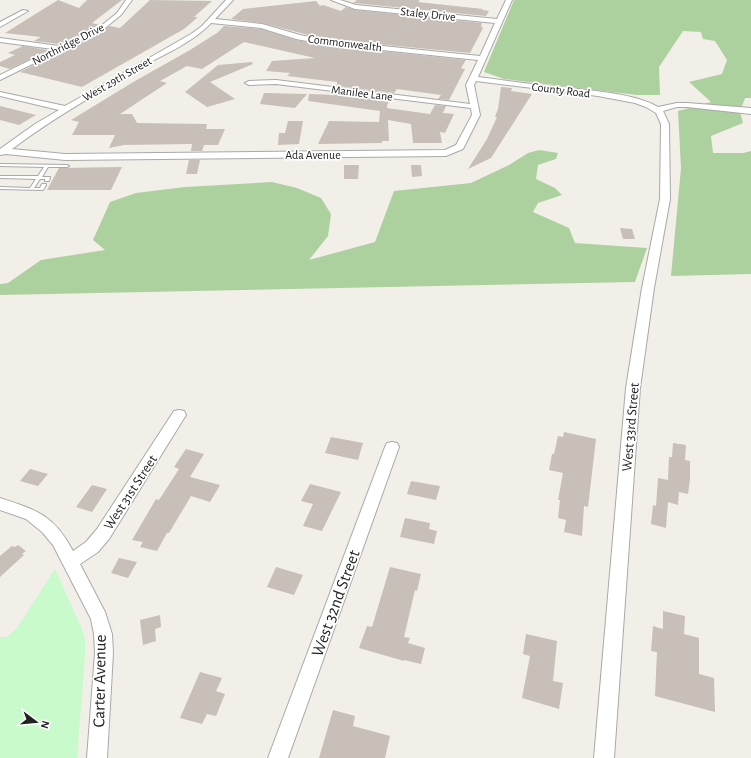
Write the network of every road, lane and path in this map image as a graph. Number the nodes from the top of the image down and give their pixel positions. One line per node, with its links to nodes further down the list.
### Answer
1 (128, 0): 10 (street, Northridge Drive)
2 (230, 0): 6 (street, West 29th Street)
3 (334, 0): 7 (street, Staley Drive)
4 (509, 0): 7 (street, Ada Avenue)
5 (25, 11): 8 (street)
6 (210, 21): 11 (street, Commonwealth); 18 (street, West 29th Street)
7 (499, 21): 11 (street, Ada Avenue)
8 (0, 25)
9 (0, 40): 10 (street)
10 (60, 49): 12 (street, Northridge Drive)
11 (481, 58): 13 (street, Ada Avenue)
12 (0, 78)
13 (472, 78): 16 (street, Ada Avenue); 17 (street, County Road)
14 (249, 83): 16 (street, Manilee Lane)
15 (0, 94): 18 (street)
16 (474, 106): 20 (street, Ada Avenue)
17 (653, 108): 19 (street); 35 (street, West 33rd Street)
18 (65, 109): 20 (street, West 29th Street)
19 (751, 111)
20 (2, 153)
21 (2, 165): 22 (lane); 24 (lane)
22 (46, 166): 23 (lane); 26 (lane)
23 (67, 166)
24 (0, 170)
25 (0, 177): 26 (lane)
26 (38, 178): 28 (lane); 28 (lane)
27 (0, 188): 28 (lane)
28 (31, 189)
29 (179, 415): 32 (street, West 31st Street)
30 (392, 447): 34 (street, West 32nd Street)
31 (0, 504): 32 (street, Carter Avenue)
32 (71, 561): 33 (street, Carter Avenue)
33 (96, 758)
34 (278, 758)
35 (604, 758)

